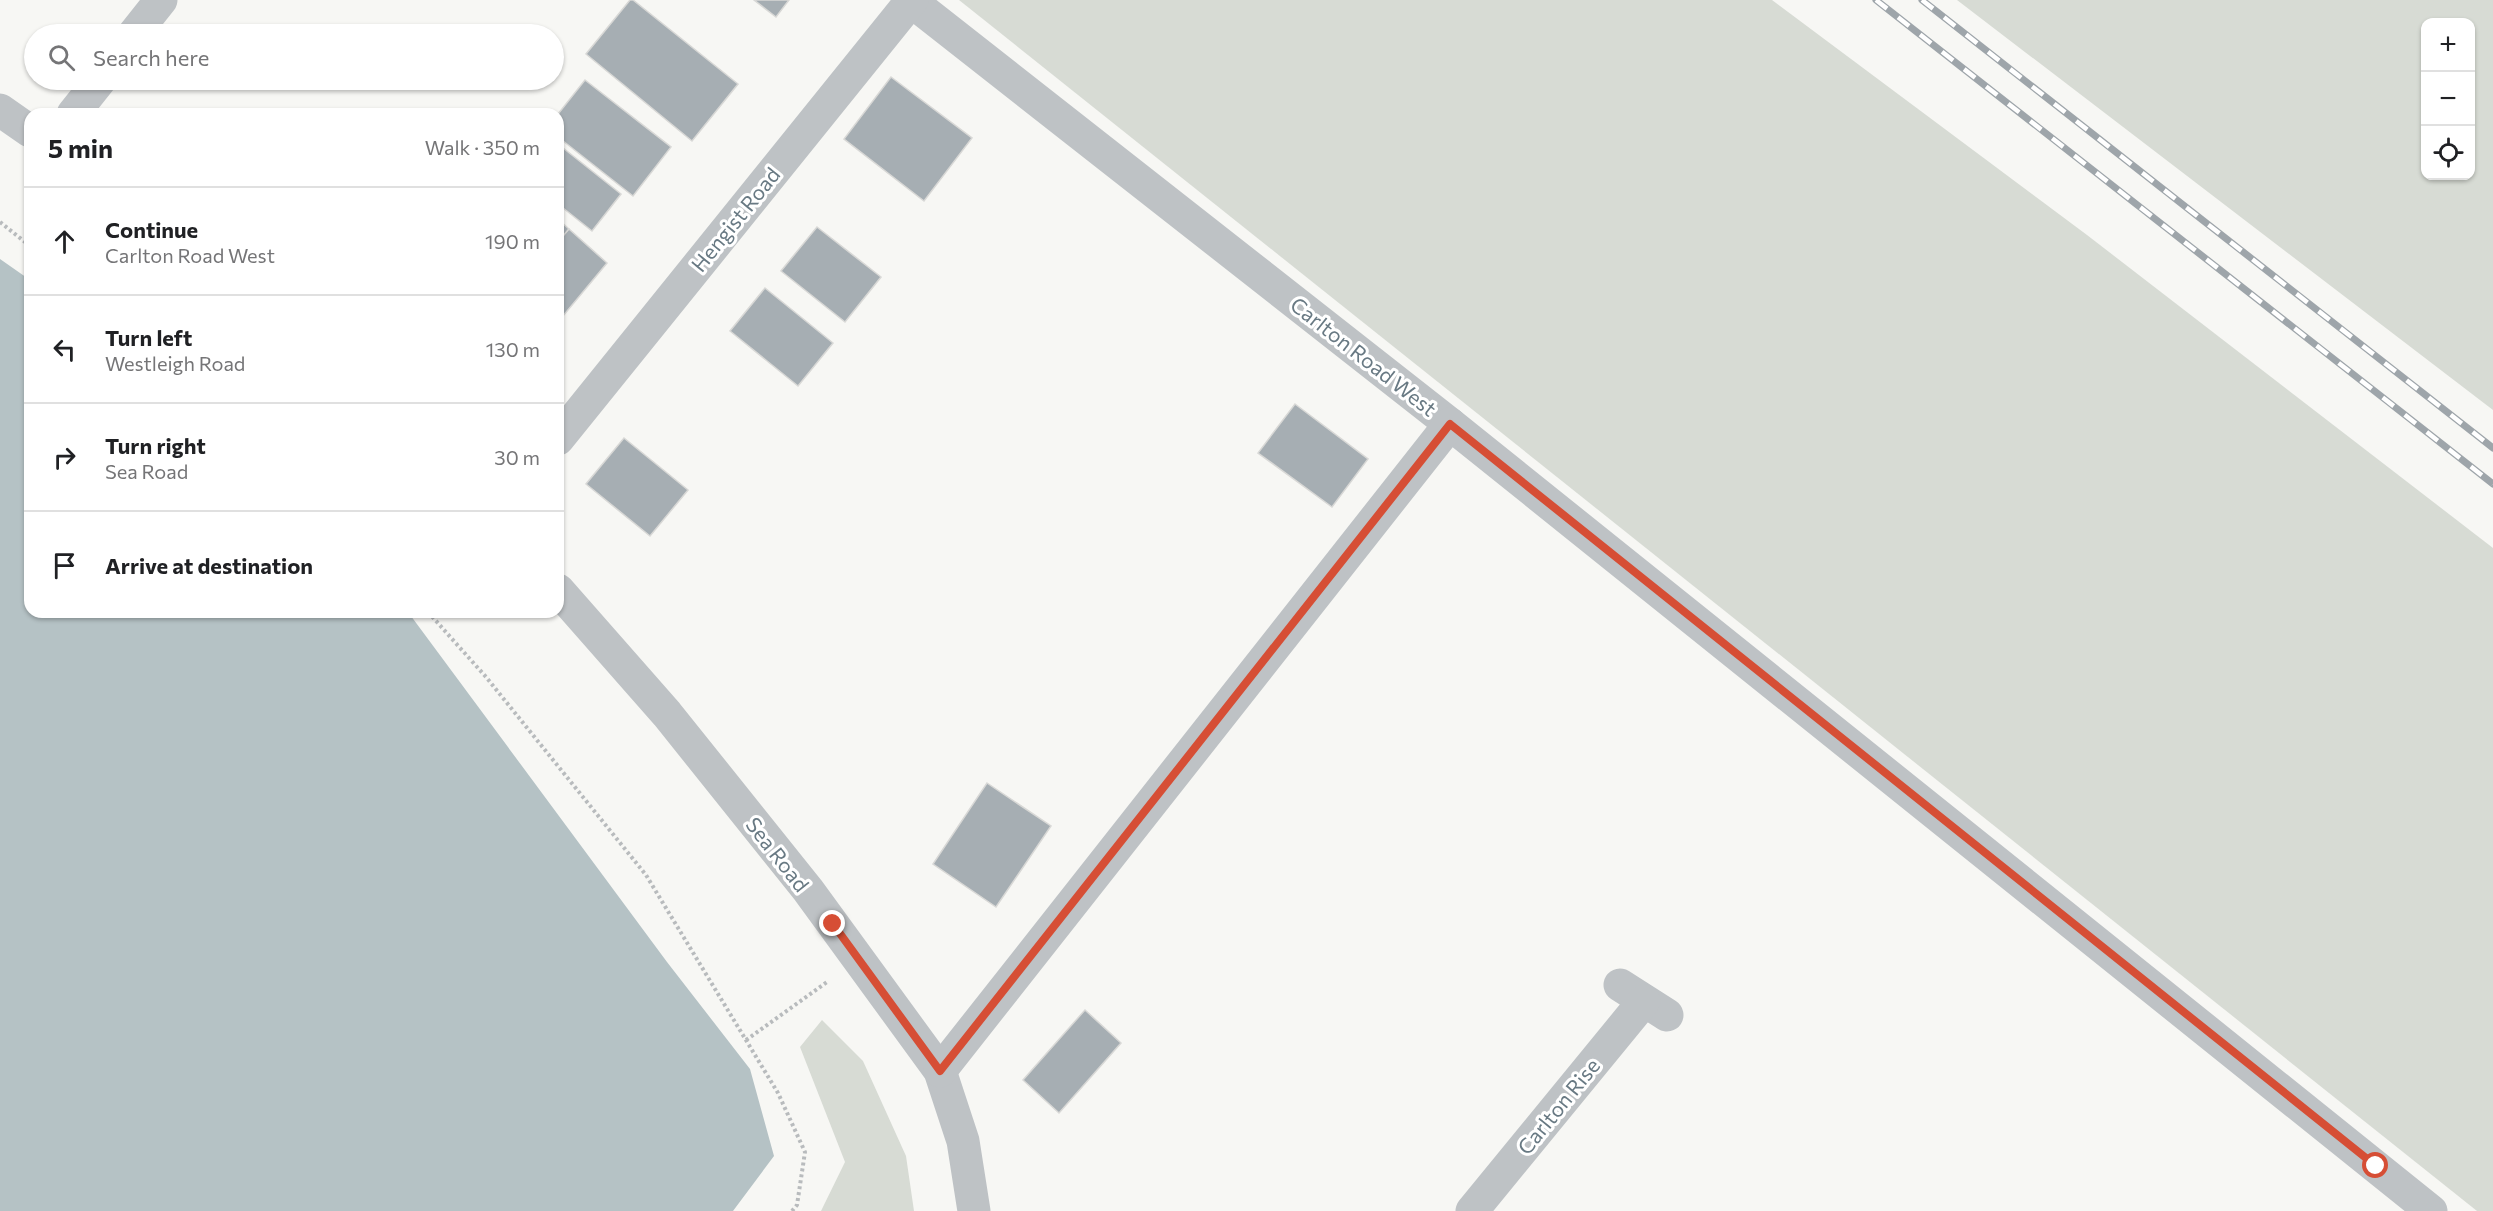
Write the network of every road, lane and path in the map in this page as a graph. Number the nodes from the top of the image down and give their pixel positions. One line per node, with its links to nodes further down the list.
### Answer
1 (161, 0): 3 (street)
2 (911, 1): 10 (street, Carlton Road West); 11 (street, Hengist Road)
3 (142, 24)
4 (92, 90): 5 (street)
5 (78, 108)
6 (0, 110): 7 (street)
7 (24, 127)
8 (0, 222): 9 (path)
9 (24, 241)
10 (1450, 424): 17 (street); 21 (street, Carlton Road West)
11 (564, 432)
12 (564, 597): 17 (street, Sea Road)
13 (434, 618): 16 (path)
14 (1643, 1000): 20 (street, Carlton Rise)
15 (796, 1007): 16 (path)
16 (746, 1040): 18 (path)
17 (940, 1071): 19 (street, Sea Road)
18 (792, 1211)
19 (974, 1211)
20 (1472, 1211)
21 (2431, 1211)

